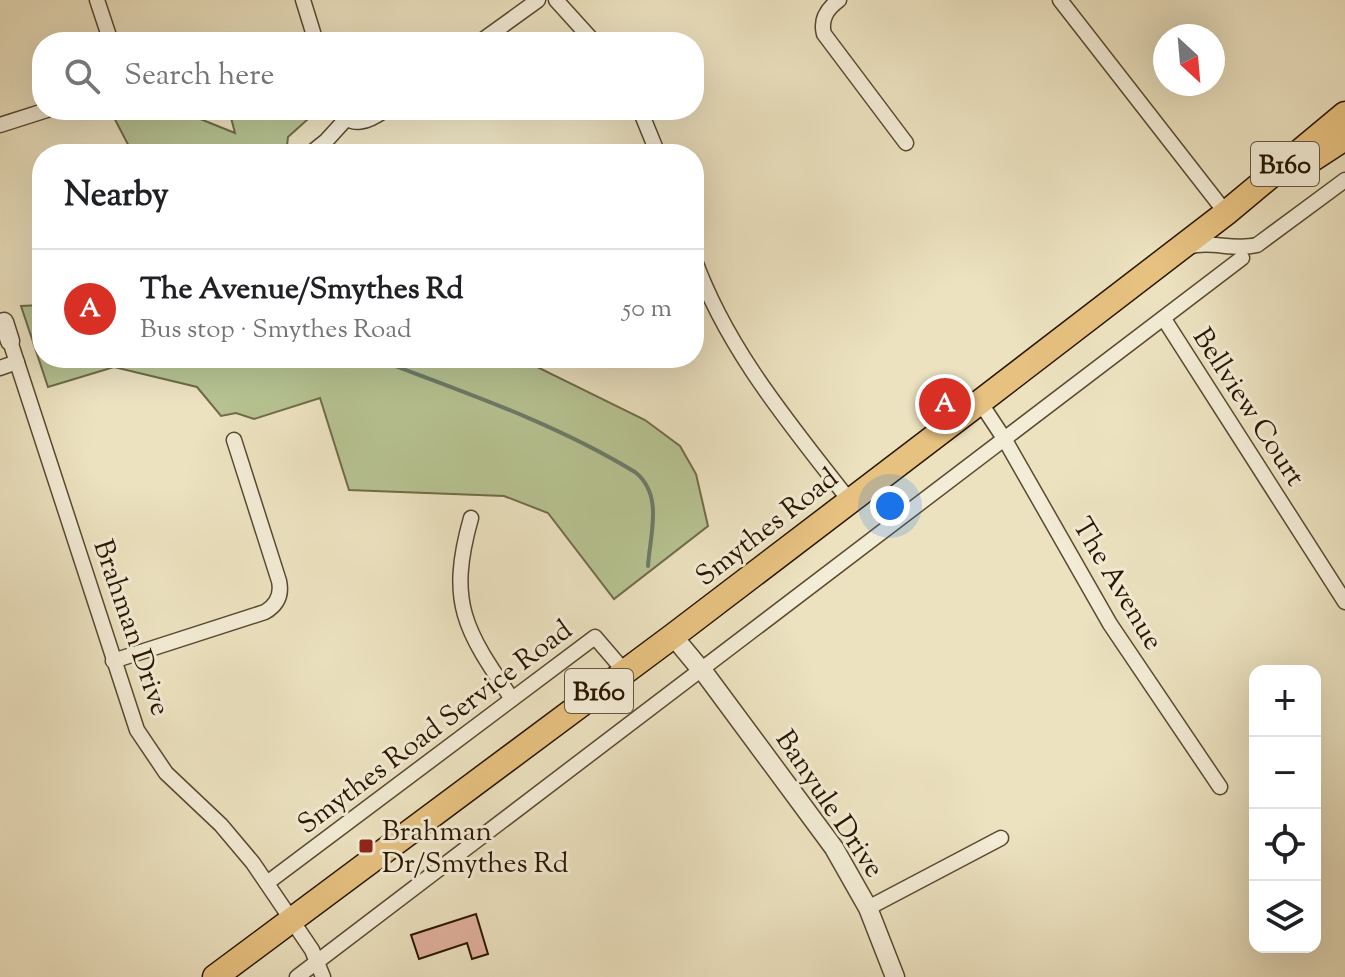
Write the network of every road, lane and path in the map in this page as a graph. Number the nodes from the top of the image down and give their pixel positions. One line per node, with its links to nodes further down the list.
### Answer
1 (97, 0): 7 (street)
2 (303, 0): 8 (street)
3 (538, 0): 9 (street)
4 (556, 0): 10 (street)
5 (839, 0): 17 (street)
6 (1060, 0): 21 (street)
7 (108, 32)
8 (313, 32)
9 (494, 32)
10 (585, 32)
11 (1345, 114): 21 (main road, Smythes Road / B160)
12 (32, 115): 15 (street)
13 (338, 120): 18 (street)
14 (644, 120): 19 (street)
15 (0, 125)
16 (1345, 138): 21 (main road, B160)
17 (906, 143)
18 (322, 144)
19 (654, 144)
20 (1345, 180): 22 (street)
21 (1226, 213): 22 (main road, Smythes Road / B160)
22 (1177, 251): 30 (main road, Smythes Road / B160)
23 (1242, 258): 26 (street)
24 (704, 283): 33 (street)
25 (2, 315): 27 (street, Brahman Drive)
26 (1164, 319): 32 (street); 35 (street, Bellview Court)
27 (10, 341): 28 (street, Brahman Drive)
28 (17, 362): 29 (street); 37 (street, Brahman Drive)
29 (0, 368)
30 (980, 402): 32 (street, The Avenue); 33 (main road, Smythes Road / B160)
31 (234, 440): 37 (street)
32 (1005, 440): 38 (street); 41 (street, The Avenue)
33 (849, 500): 36 (main road, Smythes Road / B160)
34 (471, 518): 40 (street)
35 (1345, 602)
36 (673, 636): 38 (street, Banyule Drive); 39 (main road, Smythes Road / B160)
37 (113, 661): 43 (street, Brahman Drive)
38 (702, 671): 44 (street, Banyule Drive); 46 (street)
39 (625, 672): 40 (street, Smythes Road Service Road); 45 (main road, Smythes Road / B160)
40 (512, 699): 43 (street, Smythes Road Service Road)
41 (1220, 787)
42 (1001, 838): 44 (street)
43 (267, 883): 45 (street, Brahman Drive)
44 (868, 908): 50 (street, Banyule Drive)
45 (292, 920): 46 (street, Brahman Drive); 47 (main road, Smythes Road / B160)
46 (318, 961): 48 (street); 49 (street, Brahman Drive)
47 (215, 977)
48 (297, 977)
49 (323, 977)
50 (895, 977)

